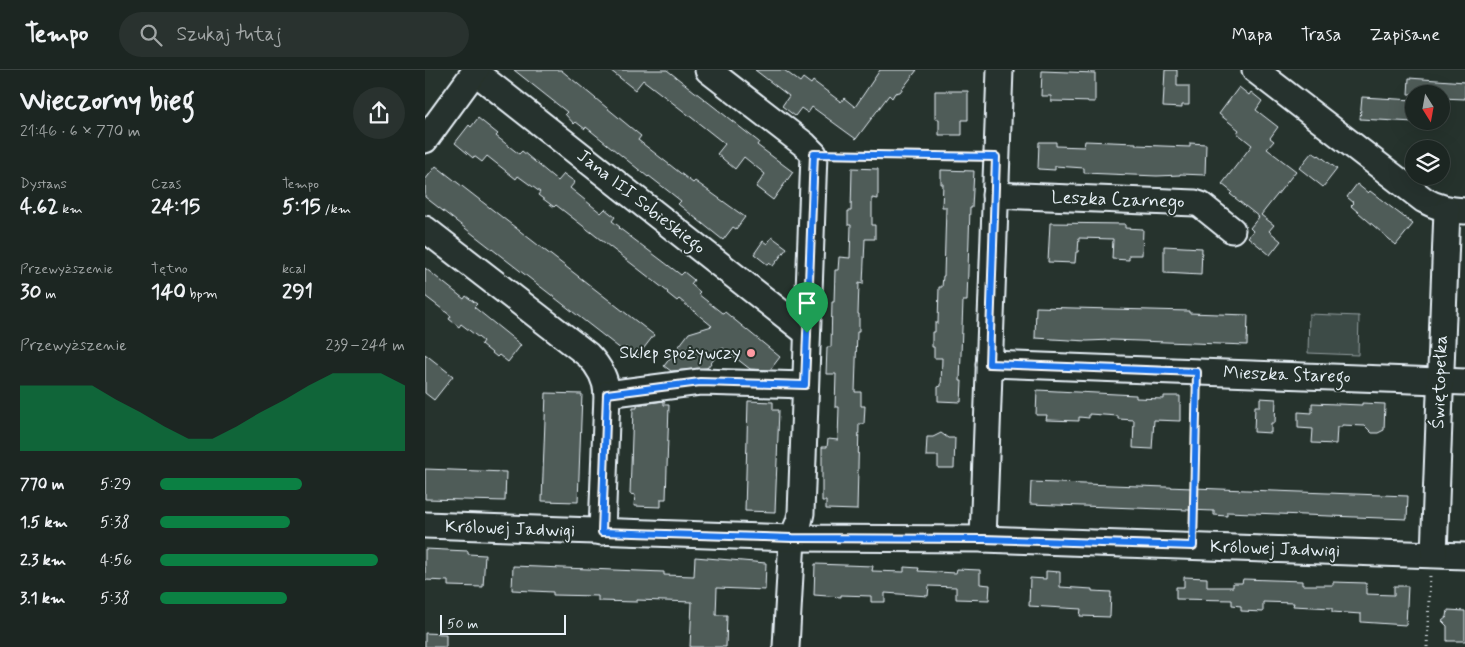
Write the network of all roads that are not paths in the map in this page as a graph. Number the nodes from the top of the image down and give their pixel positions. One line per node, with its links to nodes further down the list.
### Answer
1 (708, 70): 10 (street)
2 (1000, 70): 6 (street)
3 (1255, 70): 7 (street)
4 (475, 71): 5 (street); 10 (street, Jana III Sobieskiego)
5 (425, 140)
6 (995, 195): 9 (street, Leszka Czarnego); 11 (street)
7 (1456, 211): 12 (street, Świętopełka)
8 (425, 229): 15 (street)
9 (1232, 230)
10 (807, 333): 14 (street)
11 (989, 364): 12 (street, Mieszka Starego); 19 (street)
12 (1440, 381): 13 (street, Mieszka Starego); 20 (street, Świętopełka)
13 (1465, 382)
14 (805, 385): 15 (street); 18 (street)
15 (607, 394): 17 (street)
16 (425, 526): 17 (street, Królowej Jadwigi)
17 (602, 532): 18 (street, Królowej Jadwigi)
18 (792, 538): 19 (street, Królowej Jadwigi); 22 (street)
19 (983, 539): 20 (street, Królowej Jadwigi)
20 (1434, 554): 21 (street, Królowej Jadwigi)
21 (1465, 556)
22 (787, 647)

